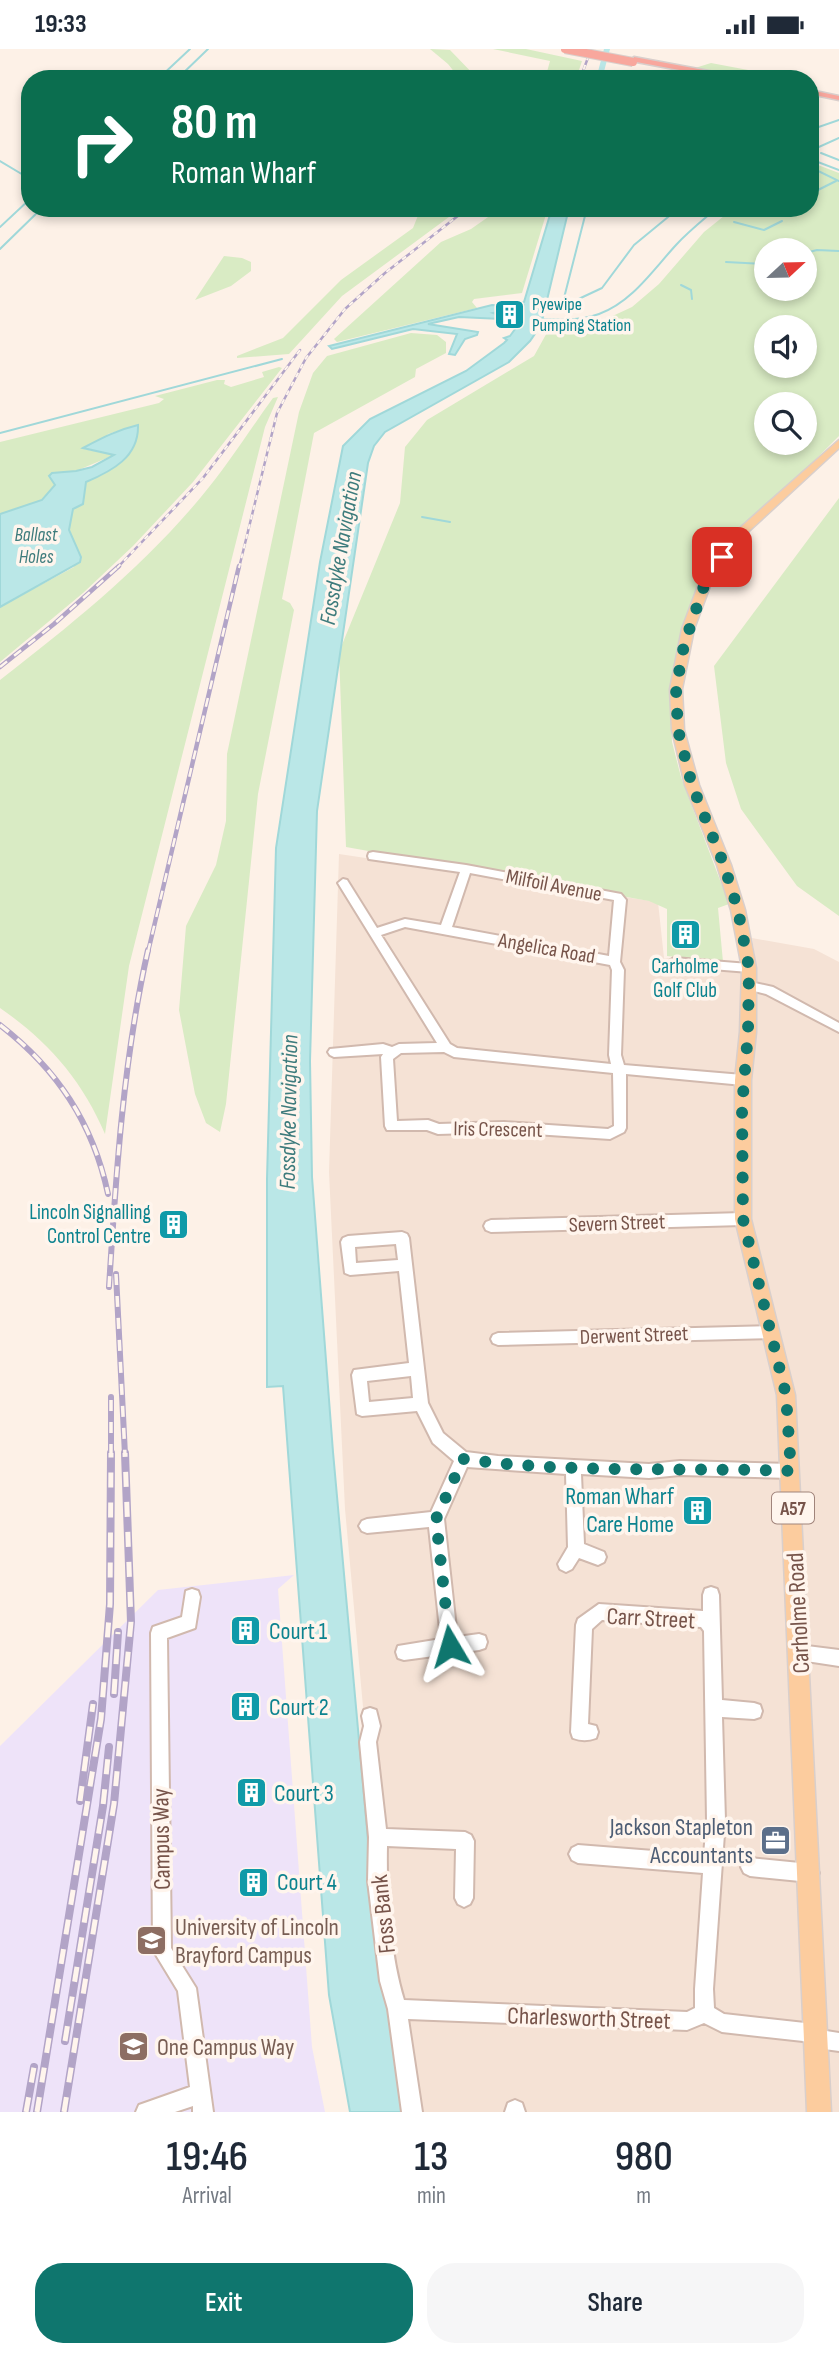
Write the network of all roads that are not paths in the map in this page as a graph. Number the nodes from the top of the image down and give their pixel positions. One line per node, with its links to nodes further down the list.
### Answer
1 (564, 49): 3 (highway, bridge)
2 (580, 49): 3 (highway, bridge)
3 (634, 61): 4 (highway); 5 (highway)
4 (678, 70)
5 (688, 70)
6 (819, 96): 7 (highway)
7 (839, 99)
8 (839, 443): 16 (main road, Carholme Road / A57)
9 (373, 856): 10 (street, Milfoil Avenue)
10 (466, 869): 12 (street); 14 (street, Milfoil Avenue)
11 (343, 883): 13 (street)
12 (445, 930): 13 (street, Angelica Road); 14 (street, Angelica Road)
13 (374, 933): 18 (street)
14 (614, 962): 21 (street, Angelica Road)
15 (674, 962): 16 (street)
16 (749, 977): 17 (street); 22 (main road, Carholme Road / A57)
17 (839, 1028)
18 (446, 1047): 20 (street); 21 (street)
19 (334, 1052): 20 (street)
20 (392, 1052): 21 (street, Iris Crescent)
21 (619, 1069): 22 (street)
22 (743, 1080): 23 (main road, Carholme Road / A57)
23 (743, 1219): 24 (street, Severn Street); 26 (main road, Carholme Road / A57)
24 (491, 1226)
25 (405, 1265): 28 (street)
26 (769, 1332): 27 (street, Derwent Street); 32 (main road, Carholme Road / A57)
27 (498, 1339)
28 (417, 1369): 29 (street); 29 (street)
29 (421, 1404): 30 (street)
30 (463, 1459): 31 (street); 33 (street)
31 (573, 1468): 32 (street); 35 (street)
32 (791, 1471): 44 (main road, Carholme Road / A57)
33 (436, 1519): 34 (street); 42 (street)
34 (367, 1526)
35 (576, 1549): 36 (street); 37 (street)
36 (598, 1557)
37 (566, 1565)
38 (711, 1595): 40 (street, Carr Street)
39 (192, 1597): 60 (street, Campus Way)
40 (711, 1627): 46 (street, Carr Street); 49 (street, Carr Street)
41 (479, 1642): 42 (street)
42 (450, 1646): 43 (street)
43 (404, 1652)
44 (799, 1653): 45 (street); 54 (main road, Carholme Road / A57)
45 (839, 1658)
46 (713, 1708): 47 (street); 52 (street, Carr Street)
47 (754, 1711)
48 (370, 1716): 50 (street, Foss Bank)
49 (590, 1732)
50 (378, 1837): 55 (street); 56 (street, Foss Bank)
51 (578, 1854): 52 (street)
52 (712, 1865): 57 (street, Carr Street)
53 (750, 1867): 54 (street)
54 (810, 1874): 58 (main road, Carholme Road / A57)
55 (464, 1898)
56 (397, 2009): 57 (street, Charlesworth Street); 62 (street, Foss Bank)
57 (705, 2013): 58 (street)
58 (817, 2039): 59 (street); 63 (main road, Carholme Road / A57)
59 (839, 2042)
60 (202, 2103): 61 (street, Campus Way)
61 (146, 2112)
62 (412, 2112)
63 (819, 2112)

